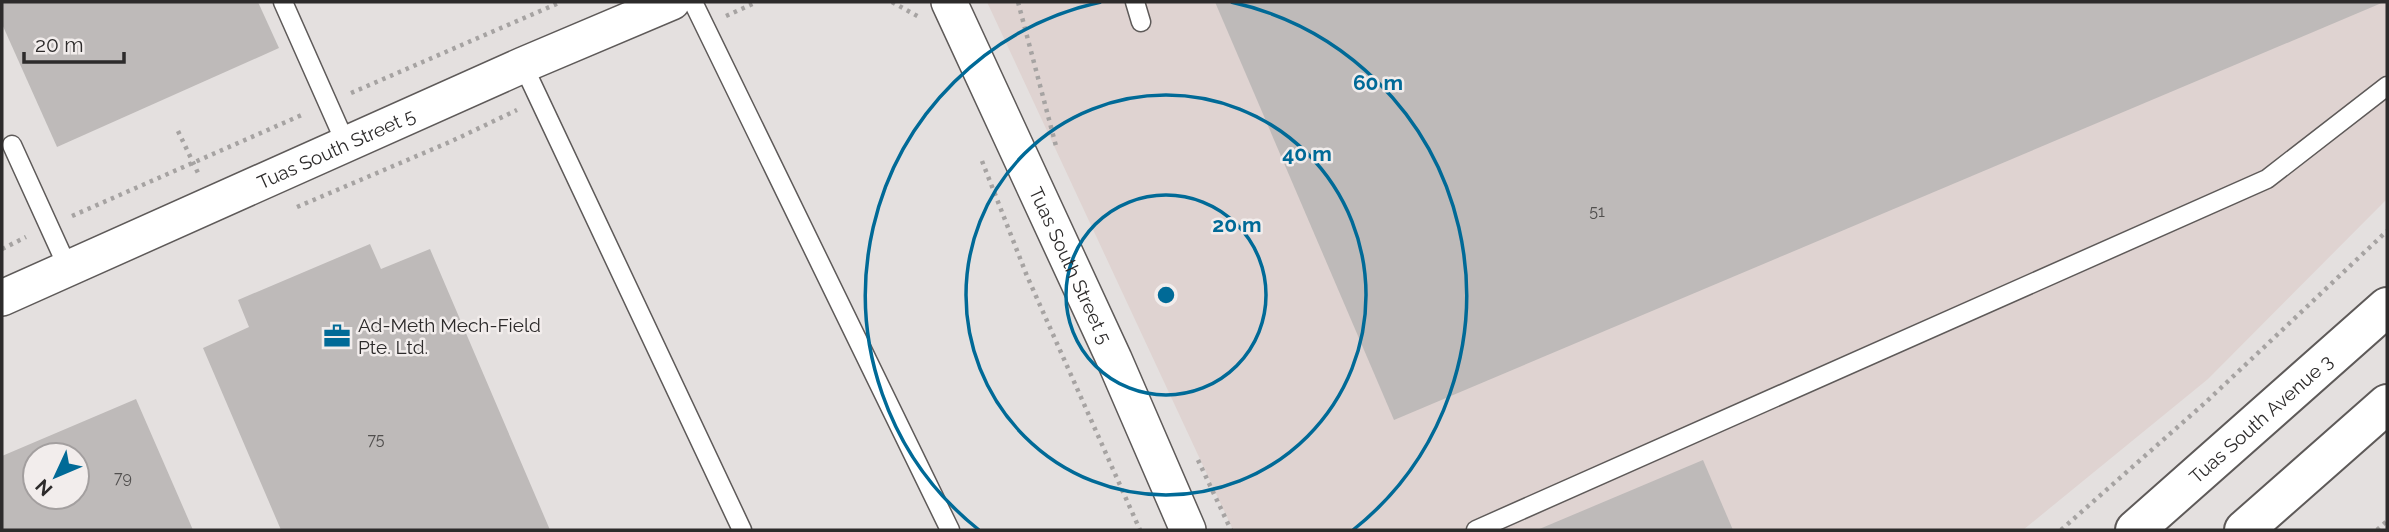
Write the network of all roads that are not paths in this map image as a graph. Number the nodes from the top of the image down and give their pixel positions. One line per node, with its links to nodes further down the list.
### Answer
1 (283, 2): 9 (lane)
2 (670, 2): 7 (street, Tuas South Street 5)
3 (693, 2): 16 (lane)
4 (1135, 2): 6 (lane)
5 (938, 12): 17 (street, Tuas South Street 5)
6 (1141, 22)
7 (523, 65): 9 (street, Tuas South Street 5); 15 (lane)
8 (2387, 86): 18 (lane)
9 (346, 144): 11 (street, Tuas South Street 5)
10 (12, 145): 11 (lane)
11 (68, 268): 12 (street, Tuas South Street 5)
12 (3, 293)
13 (2387, 307): 19 (main road, Tuas South Avenue 3)
14 (2387, 404): 20 (main road)
15 (742, 530)
16 (950, 530)
17 (1188, 530)
18 (1476, 530)
19 (2135, 530)
20 (2244, 530)

